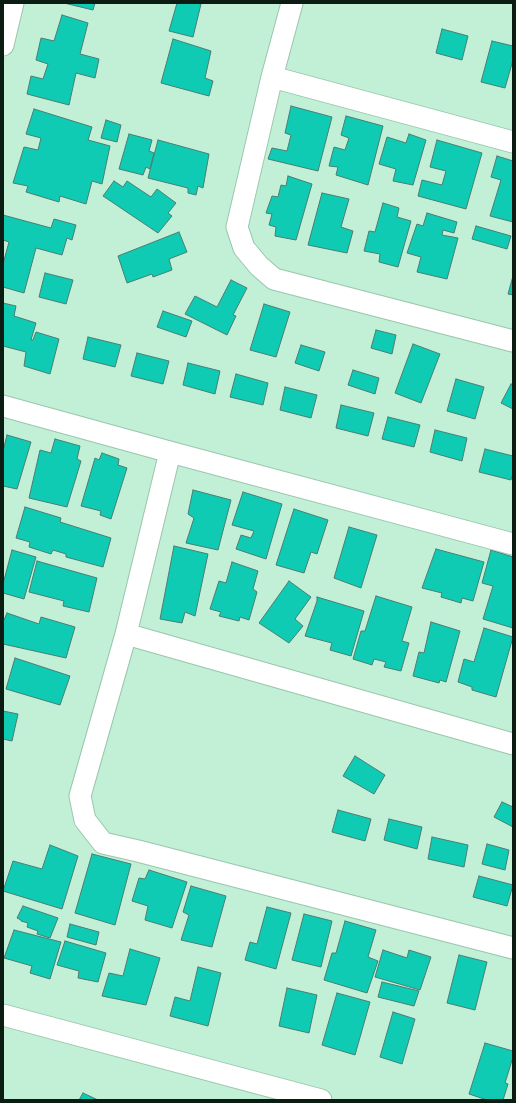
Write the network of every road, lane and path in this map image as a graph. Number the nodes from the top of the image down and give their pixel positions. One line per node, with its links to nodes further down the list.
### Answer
1 (13, 3): 3 (street)
2 (292, 3): 4 (street)
3 (3, 44)
4 (272, 77): 5 (street); 6 (street)
5 (513, 142)
6 (513, 341)
7 (3, 406): 8 (street)
8 (170, 452): 9 (street); 10 (street)
9 (513, 544)
10 (126, 634): 11 (street); 12 (street)
11 (513, 744)
12 (513, 948)
13 (3, 1015): 14 (street)
14 (321, 1100)

